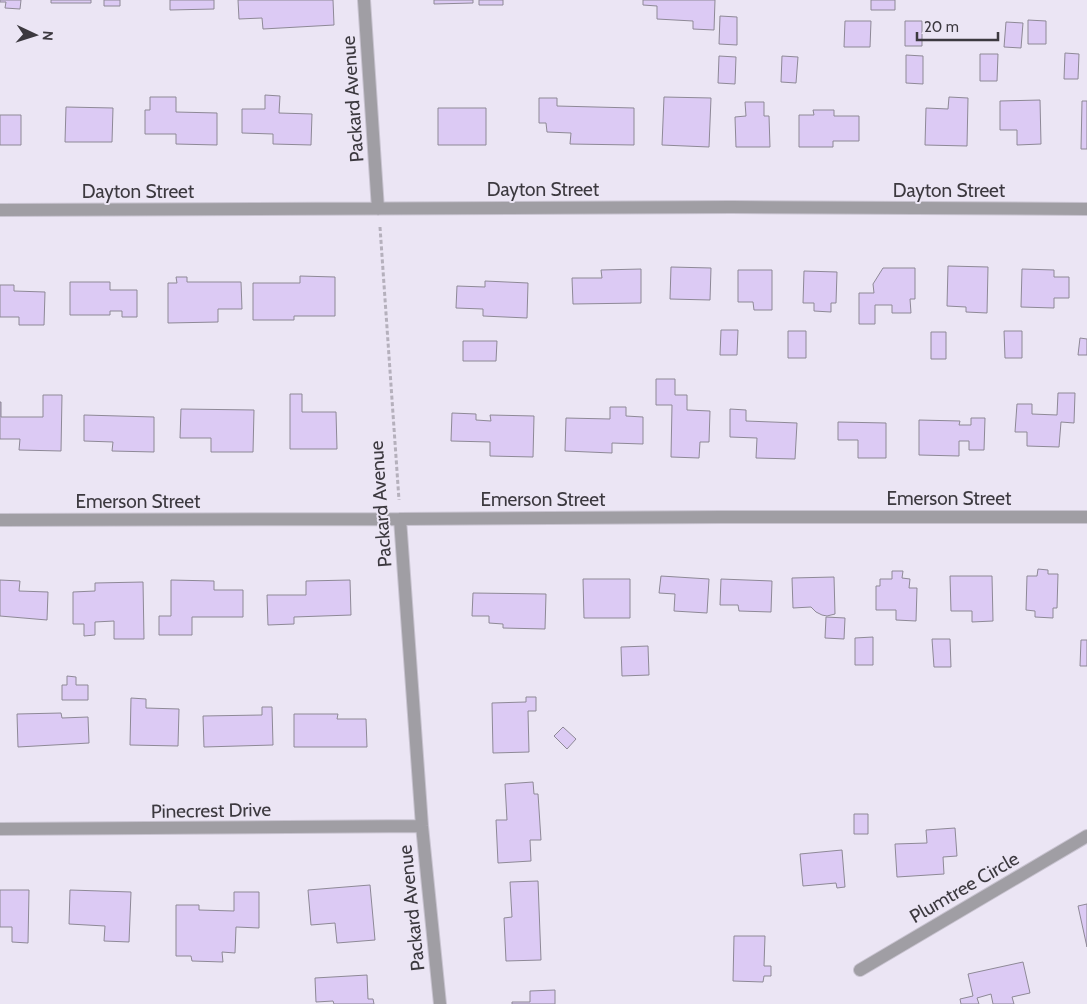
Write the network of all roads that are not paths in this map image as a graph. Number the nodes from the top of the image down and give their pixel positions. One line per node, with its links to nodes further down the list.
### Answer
1 (364, 0): 2 (street, Packard Avenue)
2 (378, 209): 3 (street, Dayton Street); 4 (street, Dayton Street)
3 (1087, 209)
4 (0, 210)
5 (1087, 516): 6 (street, Emerson Street)
6 (400, 519): 7 (street, Emerson Street); 8 (street, Packard Avenue)
7 (0, 520)
8 (422, 826): 9 (street, Pinecrest Drive); 12 (street, Packard Avenue)
9 (0, 829)
10 (1087, 836): 11 (street, Plumtree Circle)
11 (860, 970)
12 (440, 1004)

